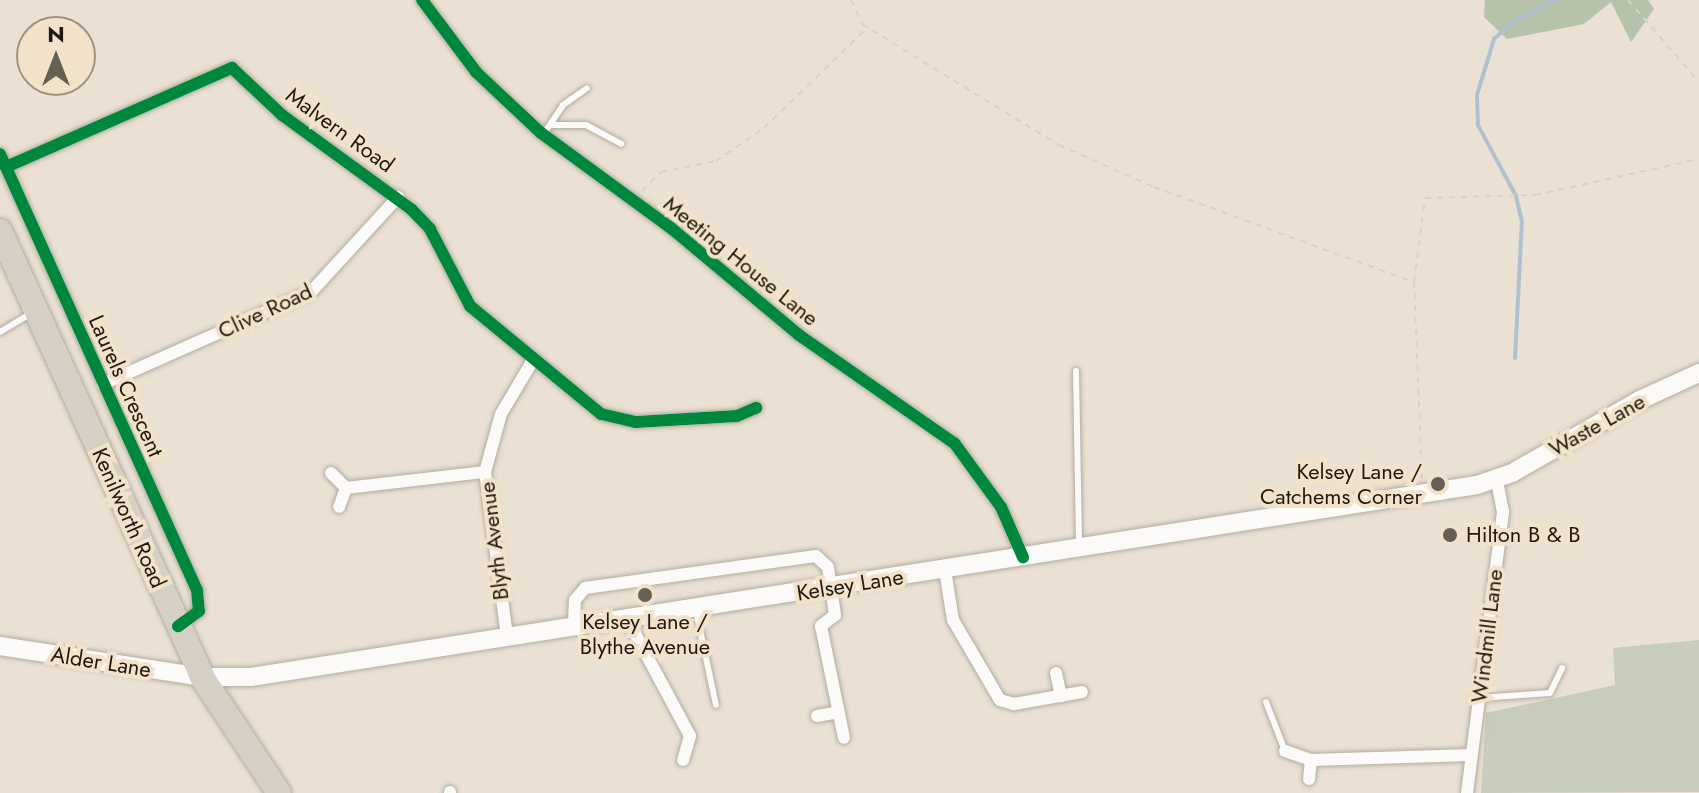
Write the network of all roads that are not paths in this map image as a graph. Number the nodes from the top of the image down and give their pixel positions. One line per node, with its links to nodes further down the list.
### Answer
1 (422, 0): 3 (street, Meeting House Lane)
2 (587, 88): 3 (lane)
3 (547, 130): 4 (lane); 22 (street, Meeting House Lane)
4 (621, 144)
5 (0, 154): 6 (street, Laurels Crescent)
6 (6, 167): 7 (street, Malvern Road); 14 (street, Laurels Crescent)
7 (398, 197): 11 (street); 14 (street, Clive Road)
8 (0, 231): 9 (highway, Kenilworth Road)
9 (36, 312): 10 (lane); 27 (highway, Kenilworth Road)
10 (0, 332)
11 (533, 360): 15 (street); 16 (street, Blyth Avenue)
12 (1076, 371): 21 (lane)
13 (1699, 373): 18 (main road, Waste Lane)
14 (103, 384): 27 (street, Laurels Crescent)
15 (756, 408)
16 (485, 472): 19 (street); 29 (street, Blyth Avenue)
17 (331, 473): 19 (street)
18 (1497, 480): 21 (main road, Kelsey Lane); 36 (street, Windmill Lane)
19 (346, 488): 20 (street)
20 (339, 507)
21 (1079, 548): 22 (main road, Kelsey Lane)
22 (1023, 557): 23 (main road, Kelsey Lane)
23 (945, 570): 24 (main road, Kelsey Lane); 35 (street)
24 (830, 588): 25 (main road, Kelsey Lane); 28 (street); 39 (street)
25 (695, 607): 26 (main road, Kelsey Lane); 38 (lane)
26 (626, 617): 28 (main road, Kelsey Lane); 44 (street)
27 (178, 626): 33 (highway, Kenilworth Road)
28 (574, 626): 29 (main road, Kelsey Lane)
29 (507, 636): 33 (main road, Kelsey Lane)
30 (0, 646): 33 (main road, Alder Lane)
31 (1562, 668): 36 (lane)
32 (1056, 673): 35 (street)
33 (202, 677): 47 (highway, Kenilworth Road)
34 (1082, 692): 35 (street)
35 (1061, 696)
36 (1479, 698): 43 (street, Windmill Lane)
37 (1266, 702): 42 (lane)
38 (716, 705)
39 (839, 712): 40 (street); 41 (street)
40 (817, 716)
41 (844, 738)
42 (1285, 751): 45 (street)
43 (1471, 755): 45 (street); 48 (street, Windmill Lane)
44 (683, 760)
45 (1311, 760): 46 (street)
46 (1309, 779)
47 (279, 793)
48 (1467, 793)

